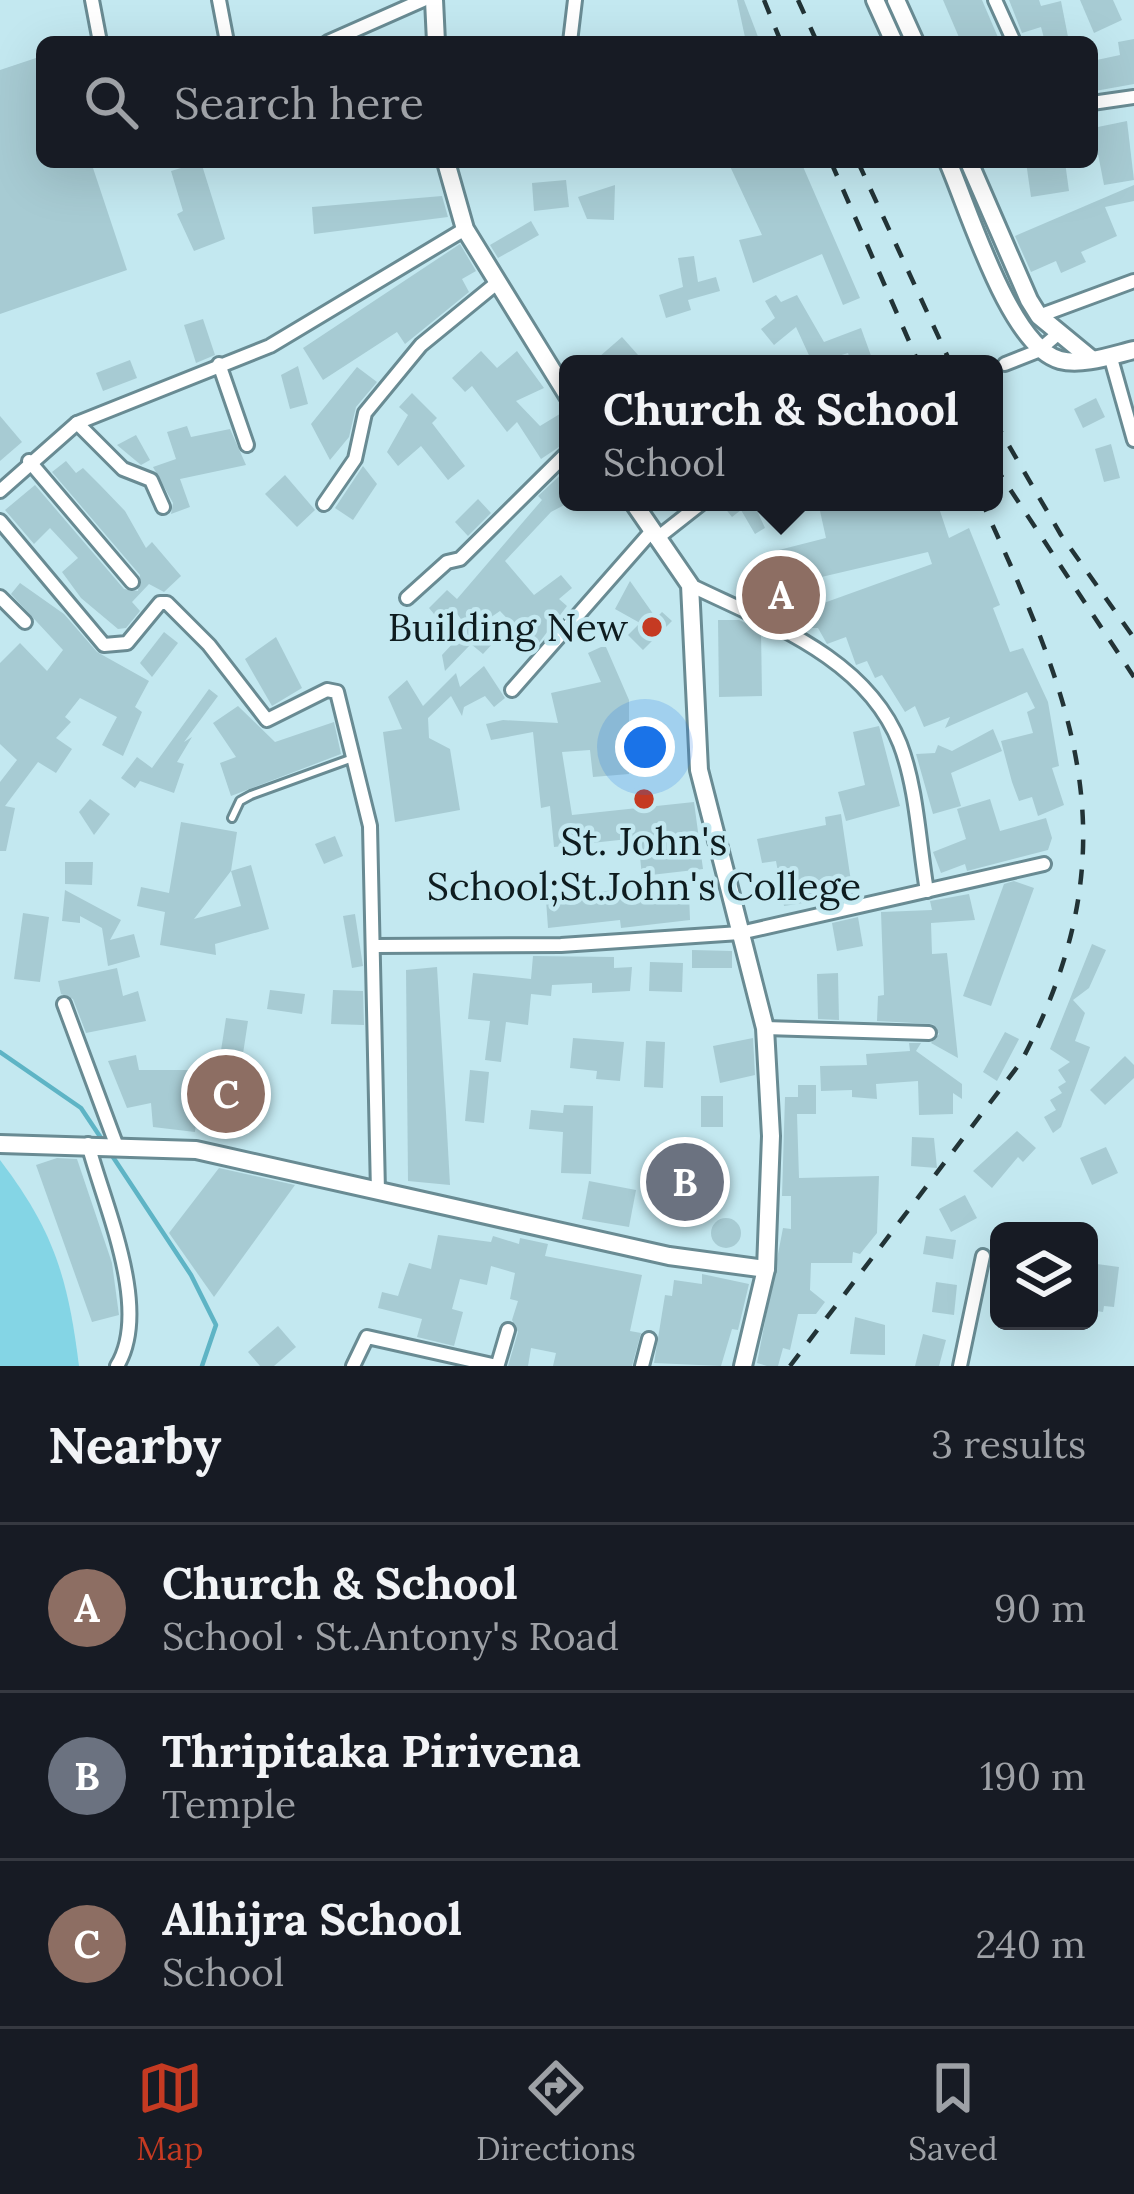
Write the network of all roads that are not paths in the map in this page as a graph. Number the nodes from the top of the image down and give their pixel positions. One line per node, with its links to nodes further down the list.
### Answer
1 (92, 0): 9 (street)
2 (219, 0): 10 (street)
3 (423, 0): 11 (street)
4 (434, 0): 12 (main road)
5 (574, 0): 13 (street)
6 (875, 0): 14 (main road)
7 (896, 0): 15 (main road)
8 (995, 0): 16 (street)
9 (99, 36)
10 (225, 36)
11 (342, 36)
12 (436, 36)
13 (571, 36)
14 (891, 36)
15 (912, 36)
16 (1011, 36)
17 (1134, 97): 18 (street)
18 (1098, 102)
19 (448, 168): 23 (main road)
20 (951, 168): 24 (main road)
21 (973, 168): 22 (main road)
22 (998, 228): 24 (main road); 27 (main road)
23 (465, 229): 25 (main road); 33 (street)
24 (980, 236): 30 (main road)
25 (498, 281): 35 (main road); 42 (street)
26 (1134, 281): 27 (street)
27 (1039, 316): 28 (main road)
28 (1066, 339): 30 (main road); 32 (main road)
29 (1134, 350): 31 (main road)
30 (1038, 351): 32 (main road); 34 (street)
31 (1110, 355): 32 (main road); 37 (street)
32 (1090, 358)
33 (219, 364): 36 (street); 38 (street)
34 (1005, 364)
35 (559, 381)
36 (77, 423): 39 (street); 43 (street)
37 (1134, 440)
38 (247, 445)
39 (29, 461): 41 (street); 48 (street)
40 (559, 461): 51 (street)
41 (0, 491)
42 (324, 504)
43 (163, 507)
44 (639, 511): 47 (main road)
45 (690, 511): 47 (street)
46 (0, 521): 54 (street)
47 (654, 535): 49 (main road); 53 (street)
48 (132, 581)
49 (690, 585): 57 (street); 58 (main road)
50 (0, 597): 52 (street)
51 (407, 598)
52 (25, 622)
53 (512, 691)
54 (353, 758): 55 (lane); 59 (street)
55 (232, 818)
56 (1044, 863): 57 (street)
57 (927, 891): 58 (street)
58 (740, 933): 59 (street); 61 (main road)
59 (375, 946): 65 (street)
60 (64, 1004): 64 (street)
61 (765, 1028): 62 (street); 67 (main road)
62 (929, 1033)
63 (0, 1144): 64 (main road)
64 (104, 1144): 65 (main road); 71 (street)
65 (378, 1192): 67 (main road)
66 (983, 1256): 75 (street)
67 (766, 1269): 74 (main road)
68 (508, 1330): 70 (street)
69 (649, 1339): 73 (street)
70 (498, 1365): 72 (street)
71 (117, 1366)
72 (353, 1366)
73 (642, 1366)
74 (743, 1366)
75 (960, 1366)

